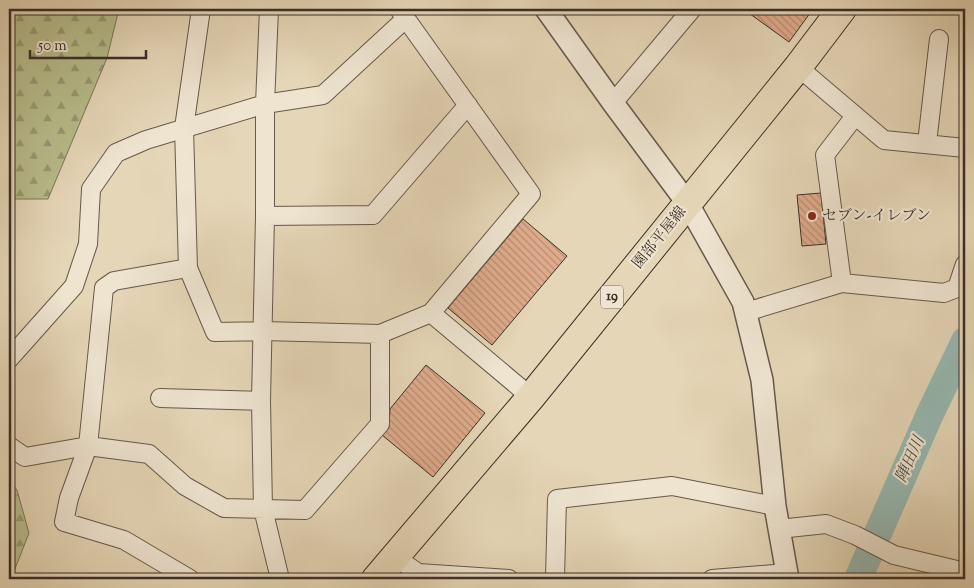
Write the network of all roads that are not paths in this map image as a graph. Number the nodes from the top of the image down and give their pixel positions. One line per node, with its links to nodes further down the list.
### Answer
1 (201, 9): 13 (street)
2 (269, 9): 10 (street)
3 (546, 9): 9 (street)
4 (692, 9): 9 (street)
5 (842, 9): 8 (main road, 園部平屋線 / 19)
6 (401, 15): 10 (street); 11 (street)
7 (939, 38): 14 (street)
8 (798, 67): 12 (street); 16 (main road, 園部平屋線 / 19)
9 (613, 103): 16 (street)
10 (265, 104): 13 (street); 17 (street)
11 (468, 105): 17 (street); 22 (street)
12 (855, 116): 14 (street); 20 (street)
13 (184, 128): 19 (street); 25 (street)
14 (927, 143): 15 (street)
15 (965, 148)
16 (688, 204): 21 (street); 26 (main road, 園部平屋線 / 19)
17 (265, 216): 23 (street)
18 (965, 264): 20 (street)
19 (188, 268): 23 (street); 30 (street)
20 (842, 283): 21 (street)
21 (746, 312): 31 (street)
22 (431, 313): 24 (street); 26 (street)
23 (263, 331): 24 (street); 28 (street)
24 (380, 334): 32 (street)
25 (9, 359)
26 (531, 397): 34 (main road, 園部平屋線 / 19)
27 (160, 398): 28 (street)
28 (262, 401): 32 (street)
29 (9, 446): 30 (street)
30 (88, 446): 32 (street); 38 (street)
31 (775, 506): 33 (street); 42 (street)
32 (263, 509): 39 (street)
33 (779, 529): 35 (street); 36 (street)
34 (395, 557): 40 (main road, 園部平屋線 / 19); 41 (street)
35 (965, 572)
36 (787, 576): 37 (street)
37 (735, 578): 43 (street)
38 (190, 579)
39 (280, 579)
40 (376, 579)
41 (509, 579)
42 (555, 579)
43 (712, 579)

